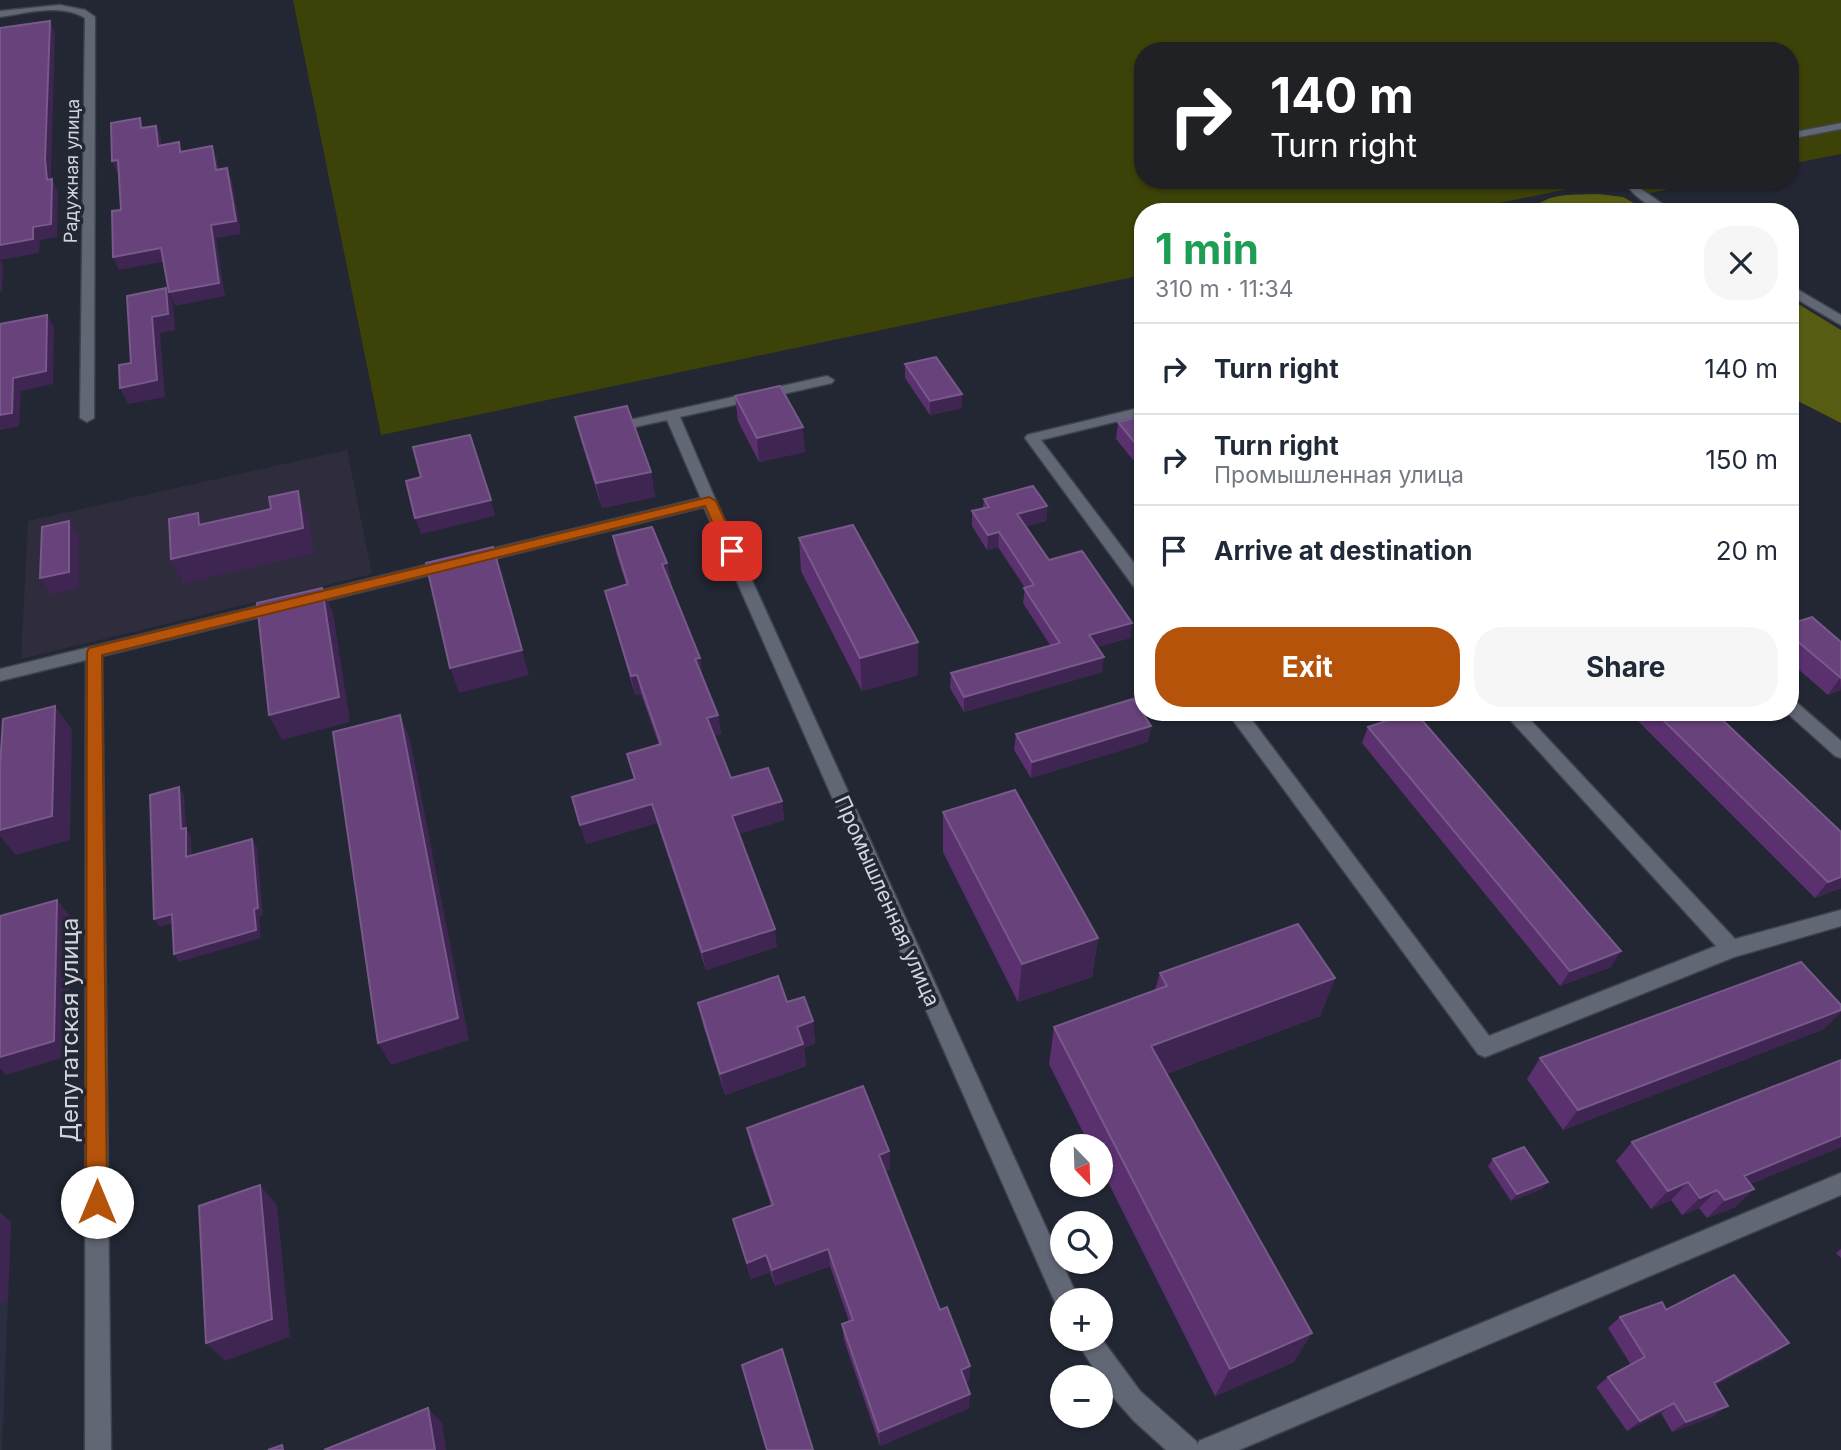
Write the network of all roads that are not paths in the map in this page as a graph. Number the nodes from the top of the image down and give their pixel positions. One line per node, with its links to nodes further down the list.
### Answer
1 (0, 13): 11 (street, Радужная улица)
2 (1841, 126): 3 (street)
3 (1799, 134)
4 (1636, 189): 5 (street)
5 (1654, 203)
6 (1799, 295): 7 (street)
7 (1841, 321)
8 (827, 380): 10 (street)
9 (1134, 413): 14 (street)
10 (672, 415): 12 (street); 13 (street, Промышленная улица)
11 (87, 418)
12 (597, 431)
13 (709, 501): 15 (street); 24 (street, Промышленная улица)
14 (1134, 575)
15 (94, 652): 16 (street); 26 (street, Депутатская улица)
16 (0, 675)
17 (1799, 713): 20 (street)
18 (1243, 721): 22 (street)
19 (1521, 721): 22 (street)
20 (1841, 751)
21 (1841, 918): 22 (street)
22 (1731, 949)
23 (1841, 1184): 28 (street)
24 (1063, 1288)
25 (1094, 1351): 27 (street)
26 (98, 1450)
27 (1187, 1450)
28 (1208, 1450)

